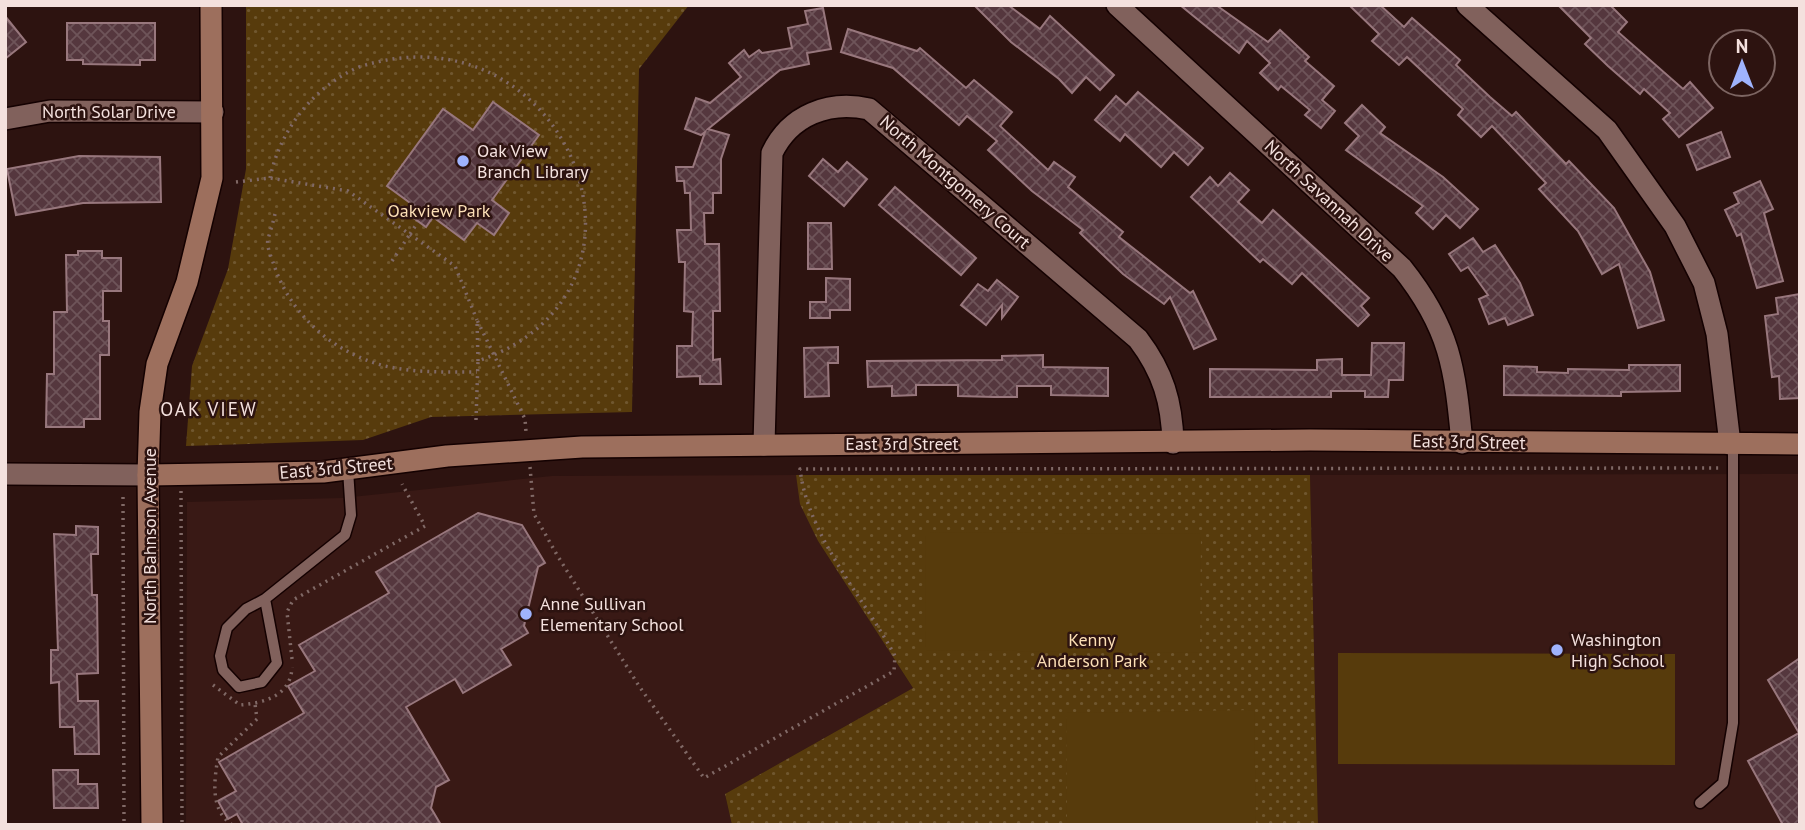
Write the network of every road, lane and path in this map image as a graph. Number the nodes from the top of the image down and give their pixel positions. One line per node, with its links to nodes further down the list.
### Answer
1 (211, 5): 6 (street, North Bahnson Avenue)
2 (1117, 5): 22 (street, North Savannah Drive)
3 (1467, 5): 23 (street)
4 (387, 56): 10 (path)
5 (546, 107): 7 (path)
6 (213, 112): 8 (street, North Solar Drive); 30 (street, North Bahnson Avenue)
7 (552, 113)
8 (5, 119)
9 (570, 144): 17 (path)
10 (270, 178): 11 (path); 14 (path)
11 (236, 182)
12 (275, 214): 19 (path)
13 (418, 222): 14 (path)
14 (410, 234): 15 (path); 16 (path)
15 (392, 261)
16 (477, 320): 17 (path); 18 (path)
17 (495, 355): 18 (path); 26 (path)
18 (478, 361): 19 (path)
19 (477, 372): 20 (path)
20 (476, 421)
21 (1173, 443): 22 (street, East 3rd Street); 25 (street, East 3rd Street); 25 (street, North Montgomery Court)
22 (1462, 443): 23 (street, East 3rd Street)
23 (1731, 444): 24 (street, East 3rd Street); 37 (lane)
24 (1800, 444)
25 (764, 445): 26 (street, East 3rd Street)
26 (528, 451): 27 (path); 28 (street, East 3rd Street)
27 (1719, 468)
28 (348, 470): 31 (street, East 3rd Street); 34 (lane)
29 (5, 474): 30 (street, East 3rd Street)
30 (148, 475): 31 (street, East 3rd Street); 39 (street, North Bahnson Avenue)
31 (181, 475): 40 (path)
32 (402, 484): 36 (path)
33 (124, 497): 38 (path)
34 (265, 599): 34 (lane)
35 (213, 685): 36 (path)
36 (255, 704): 41 (path)
37 (1700, 803)
38 (124, 825)
39 (152, 825)
40 (182, 825)
41 (232, 825)

